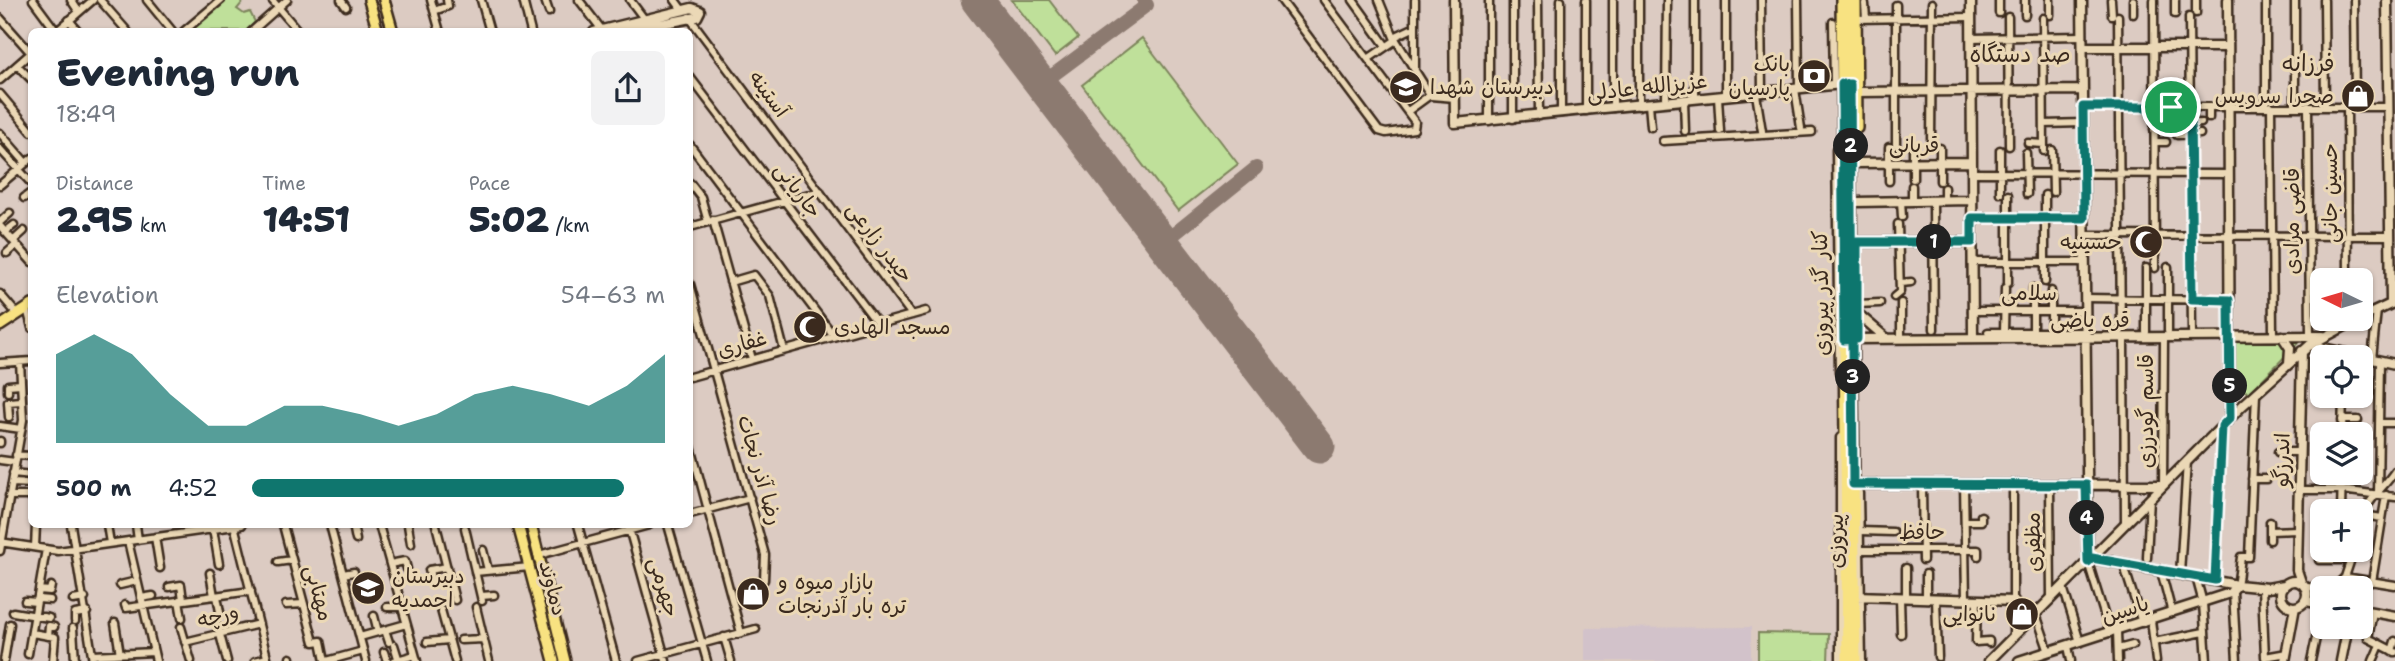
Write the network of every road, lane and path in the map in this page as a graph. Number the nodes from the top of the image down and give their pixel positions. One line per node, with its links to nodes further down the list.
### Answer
1 (33, 0): 80 (street)
2 (71, 0): 62 (street)
3 (93, 0): 62 (street)
4 (100, 0): 83 (street)
5 (147, 0): 84 (street)
6 (221, 0): 85 (street)
7 (272, 0): 60 (street)
8 (287, 0): 60 (street)
9 (341, 0): 59 (street)
10 (369, 0): 88 (main road)
11 (384, 0): 89 (main road)
12 (431, 0): 61 (street)
13 (447, 0): 61 (street)
14 (481, 0): 91 (street)
15 (523, 0): 92 (street)
16 (545, 0): 63 (street)
17 (579, 0): 93 (street)
18 (631, 0): 79 (street)
19 (675, 0): 66 (street, آستینه)
20 (1281, 0): 152 (street)
21 (1324, 0): 111 (street)
22 (1353, 0): 103 (street)
23 (1379, 0): 100 (street)
24 (1415, 0): 114 (street)
25 (1454, 0): 132 (street)
26 (1489, 0): 159 (street)
27 (1513, 0): 158 (street)
28 (1538, 0): 155 (street)
29 (1561, 0): 154 (street)
30 (1586, 0): 153 (street)
31 (1613, 0): 151 (street)
32 (1639, 0): 137 (street)
33 (1667, 0): 135 (street)
34 (1695, 0): 133 (street)
35 (1726, 0): 131 (street)
36 (1761, 0): 130 (street)
37 (1798, 0): 121 (street)
38 (1841, 0): 102 (main road, پیروزی)
39 (1849, 0): 102 (main road, پیروزی)
40 (1971, 0): 70 (street)
41 (1999, 0): 64 (street)
42 (2025, 0): 68 (street)
43 (2050, 0): 99 (street)
44 (2082, 0): 96 (street)
45 (2111, 0): 105 (street)
46 (2133, 0): 69 (street)
47 (2154, 0): 106 (street)
48 (2175, 0): 67 (street)
49 (2196, 0): 65 (street)
50 (2228, 0): 108 (street)
51 (2266, 0): 138 (street)
52 (2295, 0): 139 (street)
53 (2324, 0): 141 (street)
54 (2354, 0): 142 (street, حسین جانی)
55 (2387, 0): 101 (street)
56 (1861, 2): 76 (main road)
57 (1932, 3): 75 (street)
58 (1896, 5): 74 (street)
59 (346, 6)
60 (278, 7): 86 (street); 87 (street)
61 (434, 11): 90 (street)
62 (79, 12): 77 (street)
63 (549, 12)
64 (1999, 13)
65 (2196, 13)
66 (686, 14): 79 (street); 216 (street, آستینه)
67 (2175, 14)
68 (2025, 15)
69 (2133, 15)
70 (1971, 17): 75 (street); 97 (street)
71 (2008, 17): 98 (street)
72 (2189, 17): 107 (street)
73 (0, 18): 109 (street)
74 (1896, 18): 75 (street); 76 (street); 126 (street)
75 (1932, 18): 127 (street)
76 (1861, 19): 120 (main road)
77 (69, 20): 81 (street); 82 (street)
78 (1833, 22): 120 (street)
79 (650, 25): 94 (street)
80 (54, 28)
81 (60, 28)
82 (76, 28)
83 (124, 28)
84 (170, 28)
85 (188, 28)
86 (256, 28)
87 (296, 28)
88 (377, 28)
89 (392, 28)
90 (439, 28)
91 (489, 28)
92 (530, 28)
93 (598, 28)
94 (625, 28)
95 (1411, 29): 100 (street)
96 (2082, 36): 99 (street); 104 (street)
97 (1971, 37): 98 (street); 123 (street)
98 (2008, 37): 99 (street); 124 (street)
99 (2043, 37): 125 (street)
100 (1395, 38): 103 (street); 114 (street)
101 (2391, 40): 150 (street)
102 (1846, 43): 120 (main road, پیروزی)
103 (1387, 46): 111 (street)
104 (2082, 47): 105 (street); 122 (street)
105 (2118, 47): 106 (street); 144 (street)
106 (2154, 47): 107 (street); 115 (street)
107 (2189, 47): 108 (street); 147 (street)
108 (2228, 47): 149 (street)
109 (28, 49)
110 (28, 55): 112 (street)
111 (1368, 59): 152 (street)
112 (17, 65): 117 (street); 118 (street)
113 (0, 68): 118 (street)
114 (1415, 68): 129 (street)
115 (2154, 73): 116 (street); 145 (street)
116 (2162, 73)
117 (28, 76)
118 (3, 77)
119 (693, 82): 225 (street, جاریانی)
120 (1846, 86): 121 (street, عزیزالله عادلی); 126 (street, عزیزالله عادلی); 177 (main road, پیروزی); 196 (main road); 315 (main road, پیروزی)
121 (1797, 89): 130 (street, عزیزالله عادلی); 167 (street)
122 (2083, 90): 125 (street, عزیزالله عادلی); 143 (street)
123 (1971, 91): 124 (street, عزیزالله عادلی); 127 (street, عزیزالله عادلی); 195 (street)
124 (2008, 91): 125 (street, عزیزالله عادلی); 184 (street)
125 (2043, 91): 163 (street)
126 (1896, 92): 127 (street, عزیزالله عادلی); 197 (street)
127 (1932, 92): 183 (street)
128 (0, 94): 165 (street)
129 (1430, 94): 132 (street); 152 (street)
130 (1759, 94): 131 (street, عزیزالله عادلی); 172 (street)
131 (1722, 97): 133 (street, عزیزالله عادلی); 171 (street)
132 (1455, 98): 159 (street, عزیزالله عادلی)
133 (1695, 99): 134 (street, عزیزالله عادلی)
134 (1684, 100): 135 (street, عزیزالله عادلی); 170 (street)
135 (1666, 101): 136 (street, عزیزالله عادلی)
136 (1649, 104): 137 (street, عزیزالله عادلی); 166 (street)
137 (1639, 106): 151 (street, عزیزالله عادلی)
138 (2268, 106): 139 (street); 149 (street); 248 (street)
139 (2295, 106): 140 (street)
140 (2308, 106): 141 (street); 249 (street, قاضی مرادی)
141 (2325, 106): 142 (street)
142 (2351, 106): 150 (street); 250 (street, حسین جانی)
143 (2083, 107): 144 (street); 160 (street)
144 (2119, 107): 145 (street); 206 (street)
145 (2154, 107): 146 (street); 168 (street)
146 (2171, 107): 147 (street); 156 (street)
147 (2190, 107): 148 (street); 161 (street)
148 (2209, 107): 149 (street); 157 (street)
149 (2228, 107): 209 (street)
150 (2389, 107): 191 (street)
151 (1613, 108): 153 (street, عزیزالله عادلی)
152 (1408, 111)
153 (1586, 111): 154 (street, عزیزالله عادلی)
154 (1561, 113): 155 (street, عزیزالله عادلی)
155 (1539, 116): 158 (street, عزیزالله عادلی)
156 (2172, 117)
157 (2209, 118)
158 (1513, 119): 159 (street, عزیزالله عادلی)
159 (1489, 121)
160 (2083, 123): 163 (street); 205 (street)
161 (2189, 123): 162 (street); 164 (street); 175 (street)
162 (2201, 123)
163 (2044, 124): 187 (street)
164 (2178, 124)
165 (28, 127)
166 (1651, 128)
167 (1801, 128)
168 (2154, 129): 169 (street); 180 (street)
169 (2166, 129)
170 (1685, 131)
171 (1720, 131)
172 (1762, 131)
173 (1812, 132): 179 (street)
174 (0, 133): 193 (street)
175 (2190, 134): 176 (street); 178 (street); 208 (street)
176 (2200, 134)
177 (1842, 135): 315 (main road, پیروزی); 339 (street, کنار گذر پیروزی)
178 (2177, 135)
179 (1663, 141)
180 (2155, 142): 181 (street); 207 (street)
181 (2166, 142)
182 (2028, 143): 187 (street)
183 (1931, 145)
184 (2009, 146)
185 (1913, 148): 198 (street)
186 (1940, 148): 199 (street)
187 (2047, 148): 204 (street)
188 (0, 149): 200 (street)
189 (693, 149): 232 (street)
190 (2000, 150): 202 (street)
191 (2392, 150): 251 (street)
192 (2026, 153): 203 (street)
193 (28, 159)
194 (28, 161): 200 (street)
195 (1972, 162): 199 (street, قربانی); 201 (street)
196 (1856, 163): 197 (street, قربانی); 230 (main road)
197 (1889, 163): 198 (street, قربانی); 211 (street)
198 (1913, 163): 199 (street, قربانی); 227 (street)
199 (1940, 163): 212 (street)
200 (18, 169): 210 (street); 213 (street)
201 (1972, 173): 202 (street); 224 (street)
202 (2000, 173): 203 (street); 218 (street)
203 (2026, 173): 204 (street); 219 (street)
204 (2053, 173): 205 (street); 217 (street)
205 (2084, 173): 206 (street); 236 (street)
206 (2120, 173): 207 (street); 244 (street)
207 (2155, 173): 208 (street); 245 (street)
208 (2190, 174): 209 (street); 246 (street)
209 (2229, 174): 247 (street)
210 (28, 180)
211 (1889, 181)
212 (1940, 181)
213 (0, 185)
214 (693, 187): 237 (street)
215 (1944, 188): 229 (street)
216 (820, 191): 225 (street); 296 (street, حیدر زارعی)
217 (2053, 192)
218 (2000, 193)
219 (2027, 194)
220 (28, 195): 223 (street)
221 (2008, 195): 234 (street)
222 (2045, 195): 235 (street)
223 (24, 198)
224 (1972, 200): 229 (street); 233 (street)
225 (784, 201): 232 (street); 297 (street, جاریانی)
226 (1901, 201): 227 (street); 230 (street); 253 (street)
227 (1912, 201): 228 (street)
228 (1933, 201): 229 (street); 254 (street)
229 (1944, 201)
230 (1856, 202): 252 (main road)
231 (10, 213): 238 (street)
232 (741, 213): 237 (street); 312 (street)
233 (1972, 218): 234 (street); 255 (street)
234 (2008, 218): 235 (street); 260 (street)
235 (2045, 218): 236 (street); 261 (street)
236 (2084, 218): 243 (street)
237 (710, 221): 240 (street); 267 (street)
238 (0, 224): 242 (street)
239 (14, 225): 242 (street)
240 (693, 226)
241 (24, 231): 256 (street)
242 (5, 232): 256 (street)
243 (2084, 234): 244 (street); 262 (street)
244 (2120, 235): 245 (street); 277 (street)
245 (2155, 235): 246 (street); 265 (street)
246 (2191, 235): 247 (street); 280 (street)
247 (2229, 235): 248 (street); 281 (street)
248 (2272, 235): 249 (street); 310 (street)
249 (2309, 236): 250 (street); 318 (street, قاضی مرادی)
250 (2348, 236): 251 (street); 266 (street, حسین جانی)
251 (2390, 236): 284 (street)
252 (1857, 242): 253 (street); 286 (main road)
253 (1899, 242): 254 (street); 270 (street)
254 (1933, 242): 255 (street); 299 (street)
255 (1972, 242): 259 (street)
256 (15, 243): 257 (street); 258 (street)
257 (8, 253)
258 (28, 258)
259 (1972, 262): 260 (street); 289 (street)
260 (2008, 262): 261 (street); 290 (street)
261 (2045, 262): 262 (street); 269 (street)
262 (2084, 262): 276 (street)
263 (2168, 267): 279 (street, قاسم گودرزی)
264 (2146, 268): 278 (street)
265 (2155, 268)
266 (2348, 268)
267 (730, 282): 320 (street); 322 (street)
268 (1912, 282): 270 (street)
269 (2045, 282)
270 (1900, 283): 275 (street)
271 (2033, 288): 291 (street)
272 (2051, 291): 292 (street)
273 (0, 294): 295 (street)
274 (693, 295): 330 (street, رضا آذر نجات)
275 (1894, 297)
276 (2085, 298): 277 (street); 293 (street)
277 (2121, 299): 278 (street); 307 (street)
278 (2146, 299): 279 (street); 305 (street)
279 (2168, 299): 280 (street); 308 (street, قاسم گودرزی)
280 (2192, 299): 281 (street); 306 (street)
281 (2229, 300): 313 (street)
282 (1880, 303): 286 (street)
283 (1900, 303): 317 (street)
284 (2393, 303): 287 (street)
285 (28, 308): 295 (main road)
286 (1857, 308): 315 (main road); 316 (street)
287 (2377, 310): 294 (street); 324 (street)
288 (926, 311): 296 (street, غفاری)
289 (1972, 311): 290 (street, سلامی); 314 (street)
290 (2005, 311): 291 (street, سلامی); 302 (street)
291 (2033, 311): 292 (street, سلامی); 303 (street)
292 (2051, 311): 293 (street, سلامی); 304 (street)
293 (2085, 311): 309 (street)
294 (2373, 312)
295 (17, 314): 298 (main road)
296 (912, 315): 297 (street, غفاری)
297 (878, 324): 312 (street, غفاری)
298 (0, 327)
299 (1934, 329)
300 (2331, 331): 318 (street)
301 (1989, 332): 302 (street)
302 (2004, 332): 303 (street)
303 (2033, 332): 304 (street)
304 (2051, 332): 309 (street)
305 (2146, 332)
306 (2192, 332)
307 (2122, 334): 308 (street, قره یاضی); 309 (street, قره یاضی); 374 (street)
308 (2166, 334): 313 (street, قره یاضی); 375 (street, قاسم گودرزی)
309 (2085, 335): 314 (street, قره یاضی); 373 (street)
310 (2277, 336): 311 (street, قره یاضی); 313 (street, قره یاضی); 328 (street)
311 (2296, 336): 318 (street, قره یاضی); 321 (street)
312 (834, 337): 320 (street, غفاری)
313 (2230, 337): 337 (street)
314 (1973, 338): 317 (street, قره یاضی)
315 (1851, 339): 316 (street, قره یاضی); 346 (main road, پیروزی); 368 (main road, پیروزی)
316 (1889, 339): 317 (street, قره یاضی)
317 (1901, 339)
318 (2310, 340): 319 (street, قره یاضی); 321 (street)
319 (2321, 345)
320 (784, 350): 322 (street, غفاری)
321 (2302, 351): 328 (street); 355 (street, اندرزگو)
322 (752, 359): 330 (street, غفاری)
323 (2373, 360): 324 (street, قره یاضی)
324 (2376, 360): 329 (street, قره یاضی); 334 (street)
325 (28, 361): 326 (street)
326 (20, 362): 327 (street); 332 (street)
327 (0, 363)
328 (2289, 363): 335 (street)
329 (2395, 364)
330 (713, 370): 331 (street, غفاری); 383 (street, رضا آذر نجات)
331 (693, 376)
332 (21, 384): 333 (street); 338 (street)
333 (8, 392)
334 (2380, 393): 336 (street); 349 (street)
335 (2256, 394): 340 (street); 364 (street)
336 (2390, 394)
337 (2230, 396): 340 (street); 343 (street)
338 (22, 401): 342 (street); 344 (street)
339 (1840, 405): 346 (street); 595 (street, کنار گذر پیروزی)
340 (2242, 406): 343 (street)
341 (2343, 408): 347 (street)
342 (9, 417)
343 (2230, 418): 352 (street)
344 (23, 420): 345 (street); 353 (street)
345 (28, 420)
346 (1845, 420): 596 (main road, پیروزی)
347 (2343, 420): 348 (street)
348 (2358, 420)
349 (2379, 423): 350 (street); 379 (street)
350 (2395, 423)
351 (0, 426): 353 (street)
352 (2222, 426): 360 (street); 467 (street)
353 (21, 429): 358 (street)
354 (2278, 452): 355 (street)
355 (2299, 452): 377 (street, اندرزگو)
356 (693, 454): 387 (street)
357 (28, 456): 358 (street)
358 (16, 458): 359 (street); 362 (street)
359 (0, 460)
360 (2187, 461): 375 (street); 462 (street)
361 (2395, 471): 379 (street)
362 (13, 473): 363 (street); 366 (street)
363 (28, 475)
364 (2252, 479): 365 (street); 477 (street)
365 (2267, 479)
366 (12, 483): 367 (street); 380 (street)
367 (28, 484)
368 (1856, 484): 369 (street); 416 (street); 432 (main road, پیروزی)
369 (1922, 484): 370 (street); 433 (street)
370 (1964, 484): 371 (street); 392 (street)
371 (2013, 484): 372 (street); 502 (street)
372 (2050, 484): 373 (street); 491 (street, مظفری)
373 (2086, 485): 374 (street); 440 (street)
374 (2124, 485): 375 (street); 394 (street)
375 (2163, 485): 384 (street)
376 (2342, 485): 378 (street)
377 (2298, 490): 378 (street); 415 (street, اندرزگو)
378 (2342, 490): 379 (street); 385 (street)
379 (2382, 495): 382 (street); 386 (street); 391 (street)
380 (9, 496): 381 (street); 424 (street)
381 (28, 496)
382 (2395, 496)
383 (750, 498): 387 (street); 466 (street, رضا آذر نجات)
384 (2150, 498): 394 (street); 443 (street)
385 (2342, 499)
386 (2373, 500)
387 (708, 509): 388 (street); 539 (street)
388 (693, 513)
389 (1981, 516): 392 (street)
390 (2373, 518): 391 (street)
391 (2382, 518): 464 (street)
392 (1965, 521): 434 (street)
393 (2270, 522): 417 (street)
394 (2125, 524): 440 (street)
395 (37, 528): 428 (street)
396 (71, 528): 429 (street)
397 (108, 528): 425 (street)
398 (136, 528): 420 (street)
399 (192, 528): 414 (street); 419 (street)
400 (219, 528): 414 (street)
401 (238, 528): 482 (street)
402 (284, 528): 438 (street, مهتابی)
403 (331, 528): 460 (street)
404 (354, 528): 421 (street)
405 (380, 528): 445 (street)
406 (408, 528): 427 (street)
407 (437, 528): 446 (street)
408 (464, 528): 458 (street)
409 (519, 528): 447 (main road, دماوند)
410 (532, 528): 436 (main road, دماوند)
411 (579, 528): 426 (street)
412 (629, 528): 426 (street); 569 (street, جهرمی)
413 (669, 528): 555 (street)
414 (213, 529): 444 (street)
415 (2297, 530): 417 (street); 456 (street, اندرزگو)
416 (1860, 531): 418 (street); 432 (street)
417 (2270, 531): 422 (street)
418 (1893, 532)
419 (155, 537): 420 (street); 448 (street)
420 (138, 540): 423 (street)
421 (356, 540)
422 (2270, 540)
423 (128, 541): 425 (street); 468 (street)
424 (1, 542): 428 (street); 435 (street)
425 (110, 543): 429 (street)
426 (583, 543): 436 (street); 591 (street)
427 (411, 544)
428 (35, 547): 430 (street)
429 (74, 548): 430 (street); 487 (street)
430 (46, 549): 450 (street)
431 (483, 550): 454 (street)
432 (1857, 550): 433 (street, حافظ); 486 (main road, پیروزی)
433 (1922, 550): 434 (street, حافظ); 439 (street)
434 (1966, 550): 437 (street, حافظ); 492 (street)
435 (0, 551)
436 (539, 555): 590 (main road, دماوند)
437 (1978, 556)
438 (292, 560): 441 (street); 506 (street, مهتابی)
439 (1923, 560)
440 (2090, 560): 442 (street); 479 (street); 536 (street)
441 (278, 562)
442 (2123, 563): 443 (street); 527 (street)
443 (2146, 563): 455 (street)
444 (219, 564)
445 (390, 564): 451 (street); 510 (street)
446 (447, 567): 469 (street); 498 (street)
447 (530, 567): 452 (street); 589 (main road, دماوند)
448 (160, 568)
449 (1906, 568): 488 (street)
450 (43, 569): 453 (street); 481 (street)
451 (407, 569)
452 (500, 569): 454 (street); 465 (street)
453 (52, 570)
454 (488, 570): 458 (street)
455 (2161, 570): 462 (street); 517 (street)
456 (2297, 570): 471 (street); 472 (street)
457 (354, 572): 460 (street)
458 (475, 572): 483 (street)
459 (210, 573): 485 (street)
460 (343, 574): 543 (street)
461 (1926, 574): 489 (street)
462 (2180, 574): 463 (street)
463 (2196, 576): 467 (street); 505 (street)
464 (2373, 576)
465 (502, 578)
466 (764, 580)
467 (2215, 580): 477 (street)
468 (137, 581): 473 (street); 501 (street)
469 (432, 582)
470 (2373, 582): 475 (street)
471 (2287, 583): 472 (street); 480 (street); 493 (street)
472 (2303, 584): 474 (street); 503 (street)
473 (120, 585)
474 (2310, 585)
475 (2395, 585)
476 (51, 586): 481 (street)
477 (2236, 586): 480 (street); 505 (street, یاسین); 605 (street)
478 (169, 587): 497 (street)
479 (2063, 587): 491 (street); 553 (street)
480 (2265, 588): 493 (street); 571 (street)
481 (39, 590): 494 (street)
482 (251, 592): 485 (street); 529 (street)
483 (494, 595)
484 (153, 596): 501 (street)
485 (215, 596): 497 (street); 516 (street)
486 (1858, 596): 488 (street); 597 (main road, پیروزی); 598 (street)
487 (85, 598): 496 (street); 515 (street)
488 (1903, 598): 489 (street); 540 (street)
489 (1926, 598): 490 (street)
490 (1936, 598): 492 (street); 570 (street)
491 (2052, 598): 519 (street)
492 (1966, 599): 499 (street)
493 (2282, 599): 512 (street)
494 (37, 600): 495 (street); 500 (street); 520 (street)
495 (50, 600)
496 (73, 600)
497 (181, 600): 501 (street); 524 (street)
498 (455, 600)
499 (1977, 600): 502 (street); 556 (street)
500 (25, 601)
501 (142, 601): 507 (street); 563 (street)
502 (2014, 601): 542 (street)
503 (2306, 601): 504 (street); 512 (street)
504 (2310, 602)
505 (2203, 603): 517 (street, یاسین); 537 (street)
506 (304, 604): 508 (street); 583 (street, مهتابی)
507 (125, 605)
508 (286, 606)
509 (387, 607): 510 (street)
510 (402, 607): 530 (street)
511 (476, 607): 546 (street)
512 (2295, 607): 571 (street)
513 (441, 610): 549 (street)
514 (13, 612): 520 (street)
515 (87, 612): 572 (street); 578 (street)
516 (220, 612)
517 (2172, 612): 525 (street, یاسین)
518 (2374, 612): 522 (street); 558 (street)
519 (2036, 614): 542 (street); 565 (street)
520 (35, 616): 523 (street); 538 (street)
521 (374, 616): 535 (street)
522 (2395, 616)
523 (49, 618)
524 (182, 618)
525 (2151, 620): 527 (street, یاسین); 554 (street)
526 (116, 623): 568 (street)
527 (2142, 623): 536 (street, یاسین)
528 (10, 624): 561 (street)
529 (259, 624): 534 (street, ورچه); 574 (street)
530 (407, 624): 535 (street); 573 (street)
531 (181, 626): 551 (street)
532 (54, 627): 541 (street)
533 (756, 629): 539 (street)
534 (219, 630): 551 (street, ورچه); 581 (street)
535 (382, 631): 543 (street); 586 (street)
536 (2113, 632): 553 (street, یاسین); 560 (street)
537 (2204, 632): 554 (street); 604 (street)
538 (32, 633): 541 (street); 567 (street)
539 (741, 633): 544 (street)
540 (1901, 634)
541 (48, 636): 577 (street)
542 (2013, 636): 599 (street)
543 (359, 637): 562 (street)
544 (724, 637): 555 (street); 594 (street)
545 (461, 639): 546 (street)
546 (484, 639): 588 (street)
547 (2316, 639): 606 (street)
548 (2345, 639): 607 (street)
549 (449, 640): 552 (street); 587 (street)
550 (2395, 641): 566 (street)
551 (186, 642): 580 (street)
552 (427, 642)
553 (2080, 642): 559 (street, یاسین)
554 (2154, 642): 603 (street)
555 (702, 643): 569 (street); 593 (street)
556 (1989, 643)
557 (2133, 645): 560 (street)
558 (2380, 645): 566 (street); 608 (street)
559 (2068, 646): 565 (street, یاسین); 601 (street)
560 (2118, 649): 602 (street)
561 (2, 651): 576 (street)
562 (363, 651): 583 (street); 584 (street)
563 (154, 652): 568 (street); 579 (street)
564 (384, 652): 585 (street)
565 (2049, 652): 575 (street, یاسین)
566 (2394, 652)
567 (28, 654)
568 (120, 654): 572 (street)
569 (665, 657): 592 (street)
570 (1938, 657)
571 (2286, 657)
572 (92, 658)
573 (416, 658): 586 (street)
574 (268, 659): 582 (street)
575 (2032, 659): 600 (street, یاسین)
576 (4, 661)
577 (53, 661)
578 (75, 661)
579 (156, 661)
580 (191, 661)
581 (227, 661)
582 (255, 661)
583 (326, 661)
584 (366, 661)
585 (387, 661)
586 (397, 661)
587 (455, 661)
588 (489, 661)
589 (554, 661)
590 (565, 661)
591 (616, 661)
592 (638, 661)
593 (707, 661)
594 (731, 661)
595 (1840, 661)
596 (1847, 661)
597 (1856, 661)
598 (1861, 661)
599 (1989, 661)
600 (2019, 661)
601 (2071, 661)
602 (2118, 661)
603 (2156, 661)
604 (2207, 661)
605 (2237, 661)
606 (2311, 661)
607 (2341, 661)
608 (2373, 661)

